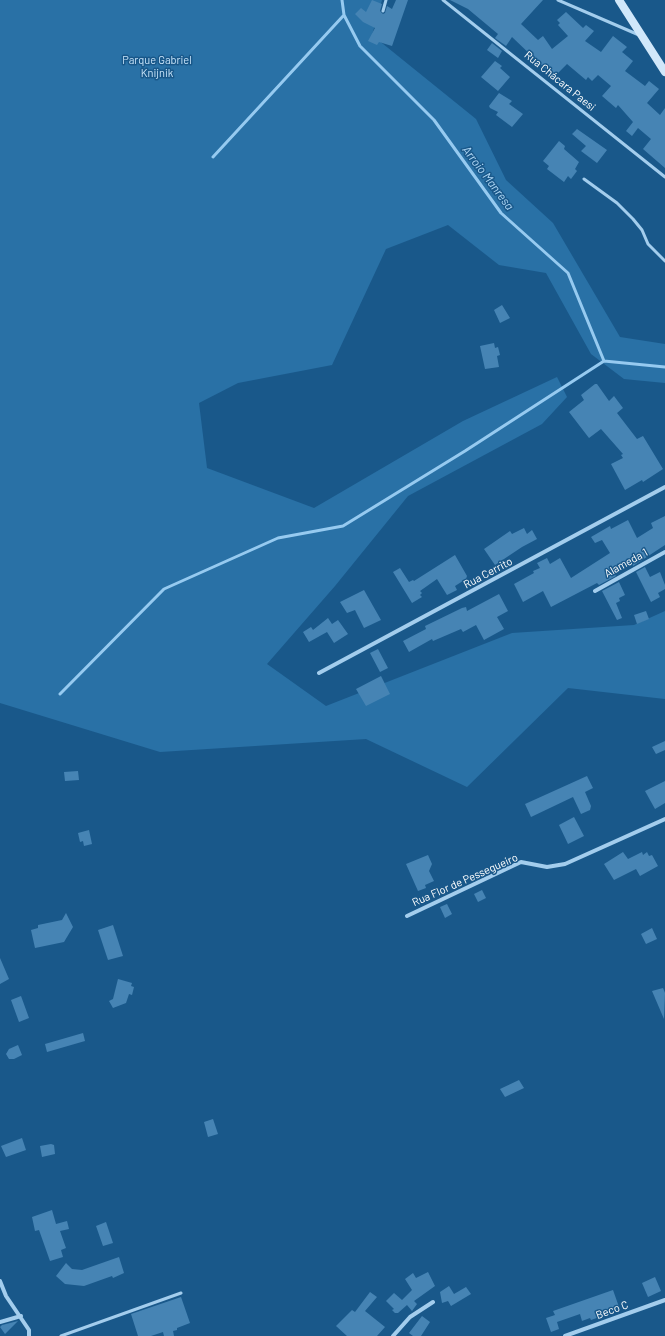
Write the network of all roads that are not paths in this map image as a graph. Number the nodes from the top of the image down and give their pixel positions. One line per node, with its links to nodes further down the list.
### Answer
1 (386, 0): 5 (lane)
2 (443, 0): 8 (lane, Rua Chácara Paesi)
3 (558, 0): 6 (lane)
4 (619, 0): 6 (street)
5 (383, 11)
6 (644, 37): 7 (street)
7 (665, 72)
8 (665, 177)
9 (584, 179): 10 (lane)
10 (665, 261)
11 (665, 487): 14 (street, Rua Cerrito)
12 (665, 552): 13 (street, Alameda 1)
13 (595, 591)
14 (319, 673)
15 (665, 819): 16 (street, Rua Flor de Pessegueiro)
16 (407, 916)
17 (0, 1281): 21 (street)
18 (181, 1293): 24 (lane)
19 (665, 1300): 26 (street, Beco C)
20 (432, 1302): 25 (street)
21 (21, 1316): 22 (street); 23 (street)
22 (0, 1322)
23 (29, 1336)
24 (61, 1336)
25 (393, 1336)
26 (565, 1336)

